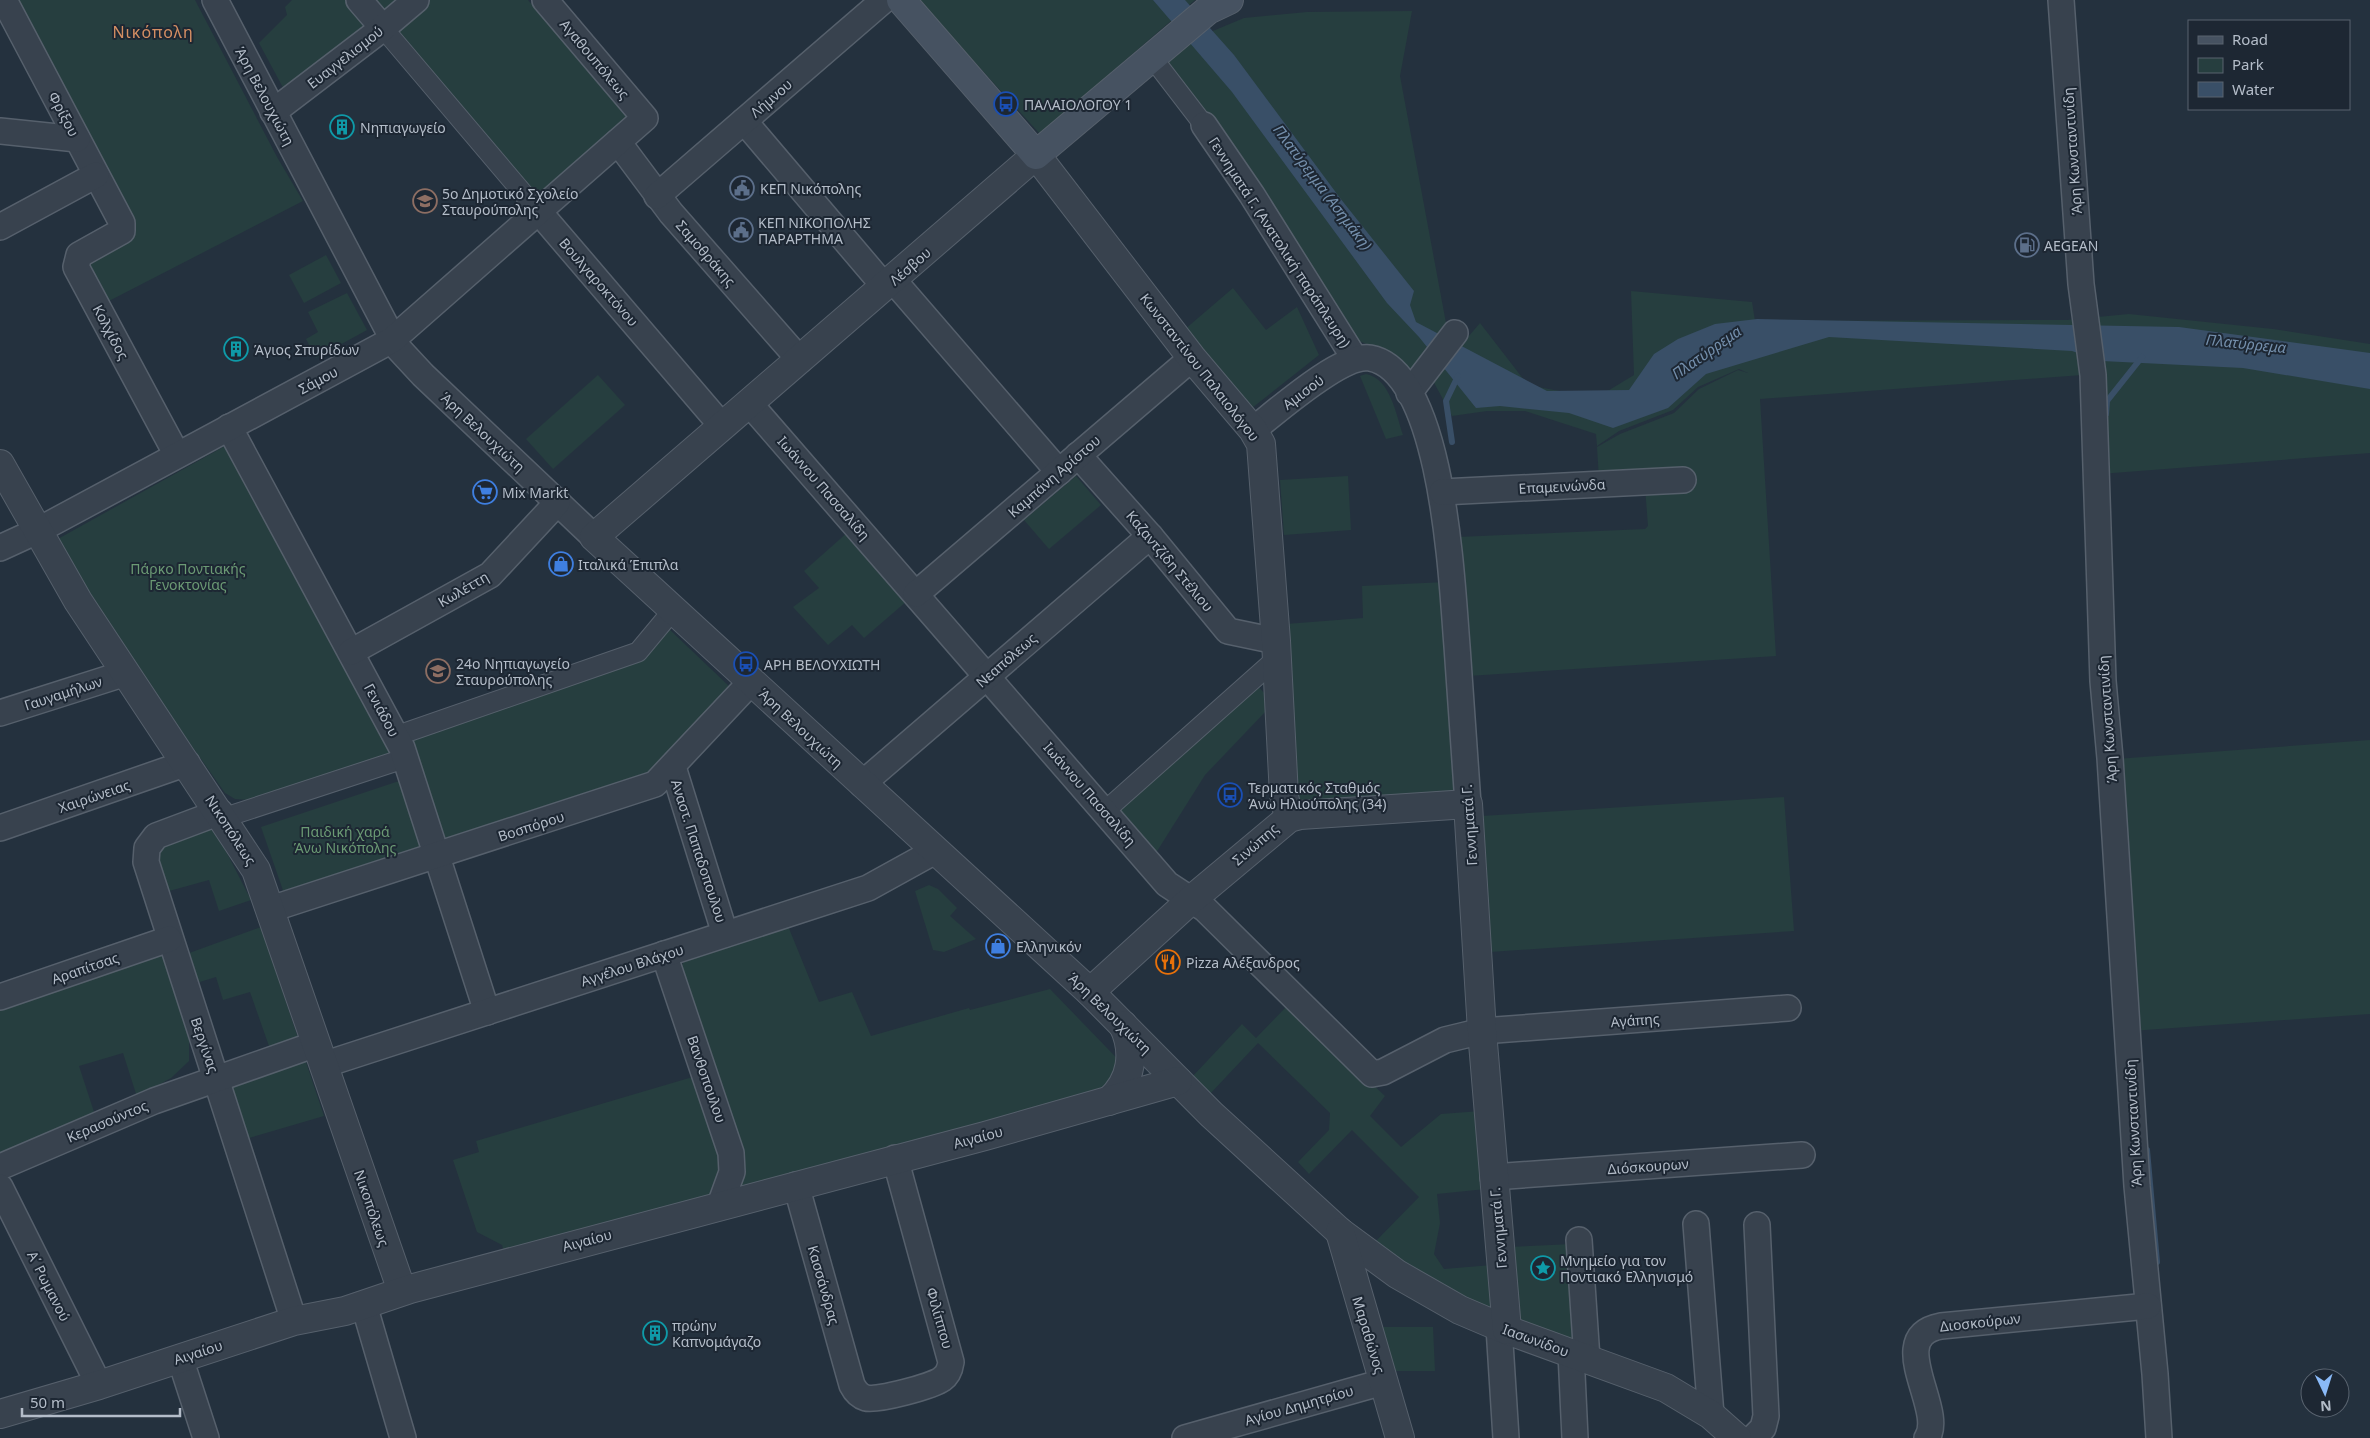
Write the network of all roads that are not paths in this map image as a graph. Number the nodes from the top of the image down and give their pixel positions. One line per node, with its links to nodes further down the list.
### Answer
1 (4, 0): 17 (street, Φρίξου)
2 (215, 0): 12 (street, Άρη Βελουχιώτη)
3 (359, 0): 10 (street, Βουλγαροκτόνου)
4 (416, 0): 10 (street, Ευαγγελισμού)
5 (545, 0): 13 (street, Αγαθουπόλεως)
6 (884, 0): 14 (street, Λήμνου)
7 (901, 0): 19 (main road, Κωνσταντίνου Παλαιολόγου)
8 (1229, 0): 11 (main road, Λέσβου)
9 (2061, 0): 97 (street, Άρη Κωνσταντινίδη)
10 (383, 28): 12 (street, Ευαγγελισμού); 22 (street, Βουλγαροκτόνου)
11 (1151, 56): 15 (street); 19 (main road, Λέσβου)
12 (273, 112): 27 (street, Άρη Βελουχιώτη)
13 (645, 118): 18 (street, Σάμου)
14 (744, 121): 21 (street, Λήμνου); 25 (street)
15 (1204, 125): 29 (street, Γεννηματά Γ. (Ανατολική παράπλευρη))
16 (0, 132): 17 (street)
17 (77, 139): 20 (street, Φρίξου)
18 (618, 142): 21 (street, Σαμοθράκης); 22 (street, Σάμου)
19 (1036, 155): 25 (street, Λέσβου); 28 (street, Κωνσταντίνου Παλαιολόγου)
20 (96, 175): 23 (street); 24 (street, Φρίξου)
21 (657, 196): 30 (street, Σαμοθράκης)
22 (540, 212): 27 (street, Σάμου); 33 (street, Βουλγαροκτόνου)
23 (0, 226)
24 (123, 229): 36 (street, Κολχίδος)
25 (889, 284): 30 (street, Λέσβου); 39 (street)
26 (1455, 333): 31 (street)
27 (392, 340): 34 (street, Σάμου); 42 (street, Άρη Βελουχιώτη)
28 (1192, 358): 35 (street, Κωνσταντίνου Παλαιολόγου); 37 (street, Καμπάνη Αρίστου)
29 (1355, 359): 31 (street, Γεννηματά Γ.); 35 (street, Αμισού)
30 (800, 360): 32 (street, Λέσβου)
31 (1409, 394): 41 (street, Γεννηματά Γ.)
32 (749, 403): 33 (street, Λέσβου); 47 (street, Ιωάννου Πασσαλίδη)
33 (722, 426): 45 (street, Λέσβου)
34 (229, 427): 36 (street, Σάμου); 50 (street, Γενιάδου)
35 (1253, 430): 49 (street, Κωνσταντίνου Παλαιολόγου)
36 (177, 455): 43 (street, Σάμου)
37 (1078, 455): 39 (street, Καμπάνη Αρίστου); 44 (street, Καζαντζίδη Στέλιου)
38 (2, 471): 43 (street, Νικοπόλεως)
39 (1059, 472): 47 (street, Καμπάνη Αρίστου)
40 (1683, 480): 41 (street, Επαμεινώνδα)
41 (1442, 492): 60 (street, Γεννηματά Γ.)
42 (557, 503): 45 (street, Άρη Βελουχιώτη); 50 (street, Κωλέττη)
43 (38, 531): 46 (street, Σάμου); 51 (street, Νικοπόλεως)
44 (1150, 536): 49 (street, Καζαντζίδη Στέλιου); 52 (street, Νεαπόλεως)
45 (594, 537): 48 (street, Άρη Βελουχιώτη)
46 (0, 548)
47 (916, 594): 52 (street, Ιωάννου Πασσαλίδη)
48 (674, 610): 53 (street, Άρη Βελουχιώτη); 55 (street)
49 (1277, 650): 61 (street); 63 (street, Κωνσταντίνου Παλαιολόγου)
50 (351, 652): 55 (street, Γενιάδου)
51 (126, 673): 54 (street, Γαυγαμήλων); 57 (street, Νικοπόλεως)
52 (988, 676): 59 (street, Νεαπόλεως); 61 (street, Ιωάννου Πασσαλίδη)
53 (751, 682): 58 (street, Βοσπόρου); 59 (street, Άρη Βελουχιώτη)
54 (0, 713)
55 (396, 736): 56 (street, Γενιάδου)
56 (406, 758): 62 (street); 66 (street, Γενιάδου)
57 (187, 764): 62 (street, Νικοπόλεως); 64 (street, Χαιρώνειας)
58 (673, 767): 66 (street, Βοσπόρου); 69 (street, Αναστ. Παπαδοπουλου)
59 (862, 784): 65 (street, Άρη Βελουχιώτη)
60 (1468, 804): 63 (street, Σινώπης); 77 (street, Γεννηματά Γ.)
61 (1105, 811): 67 (street, Ιωάννου Πασσαλίδη)
62 (221, 815): 68 (street, Νικοπόλεως); 70 (street, Βεργίνας)
63 (1289, 818): 67 (street, Σινώπης)
64 (0, 828)
65 (935, 851): 69 (street, Αγγέλου Βλάχου); 72 (street, Άρη Βελουχιώτη)
66 (438, 857): 68 (street, Βοσπόρου); 75 (street, Γενιάδου)
67 (1191, 900): 72 (street, Σινώπης); 77 (street, Ιωάννου Πασσαλίδη)
68 (272, 909): 78 (street, Νικοπόλεως)
69 (726, 934): 71 (street, Αγγέλου Βλάχου)
70 (169, 939): 73 (street, Αραπίτσας); 79 (street, Βεργίνας)
71 (664, 954): 75 (street, Αγγέλου Βλάχου); 88 (street, Βανθοπουλου)
72 (1090, 992): 76 (street, Άρη Βελουχιώτη)
73 (0, 997)
74 (1788, 1008): 77 (street, Αγάπης)
75 (487, 1012): 78 (street, Αγγέλου Βλάχου)
76 (1123, 1025): 80 (street, Άρη Βελουχιώτη); 81 (street)
77 (1482, 1031): 85 (street, Γεννηματά Γ.)
78 (319, 1054): 79 (street, Κερασούντος); 94 (street, Νικοπόλεως)
79 (216, 1078): 84 (street, Κερασούντος); 98 (street, Βεργίνας)
80 (1178, 1081): 81 (street, Αιγαίου); 91 (street, Άρη Βελουχιώτη)
81 (1109, 1101): 83 (street, Αιγαίου)
82 (1802, 1155): 85 (street, Διόσκουρων)
83 (895, 1158): 86 (street, Αιγαίου); 103 (street, Φιλίππου)
84 (0, 1167)
85 (1494, 1177): 99 (street, Γεννηματά Γ.)
86 (796, 1185): 88 (street, Αιγαίου); 103 (street, Κασσάνδρας)
87 (0, 1187): 104 (street, Α΄ Ρωμανού)
88 (720, 1205): 94 (street, Αιγαίου)
89 (1696, 1224): 106 (street)
90 (1757, 1225): 114 (street)
91 (1340, 1232): 93 (street, Ιασωνίδου); 95 (street, Μαραθώνος)
92 (1579, 1240): 100 (street)
93 (1397, 1274): 95 (street); 99 (street, Ιασωνίδου)
94 (402, 1291): 96 (street, Αιγαίου)
95 (1359, 1302): 102 (street, Μαραθώνος)
96 (364, 1305): 98 (street, Αιγαίου); 108 (street)
97 (2148, 1306): 115 (street, Διοσκούρων); 116 (street, Άρη Κωνσταντινίδη)
98 (294, 1321): 101 (street, Αιγαίου)
99 (1503, 1329): 100 (street, Ιασωνίδου); 111 (street)
100 (1579, 1356): 106 (street, Ιασωνίδου); 112 (street)
101 (180, 1358): 104 (street, Αιγαίου); 107 (street)
102 (1383, 1382): 109 (street, Αγίου Δημητρίου); 110 (street, Μαραθώνος)
103 (852, 1385)
104 (99, 1386): 105 (street, Αιγαίου)
105 (0, 1414)
106 (1711, 1415): 113 (street, Ιασωνίδου)
107 (206, 1438)
108 (403, 1438)
109 (1186, 1438)
110 (1400, 1438)
111 (1506, 1438)
112 (1575, 1438)
113 (1737, 1438)
114 (1753, 1438)
115 (1927, 1438)
116 (2159, 1438)

